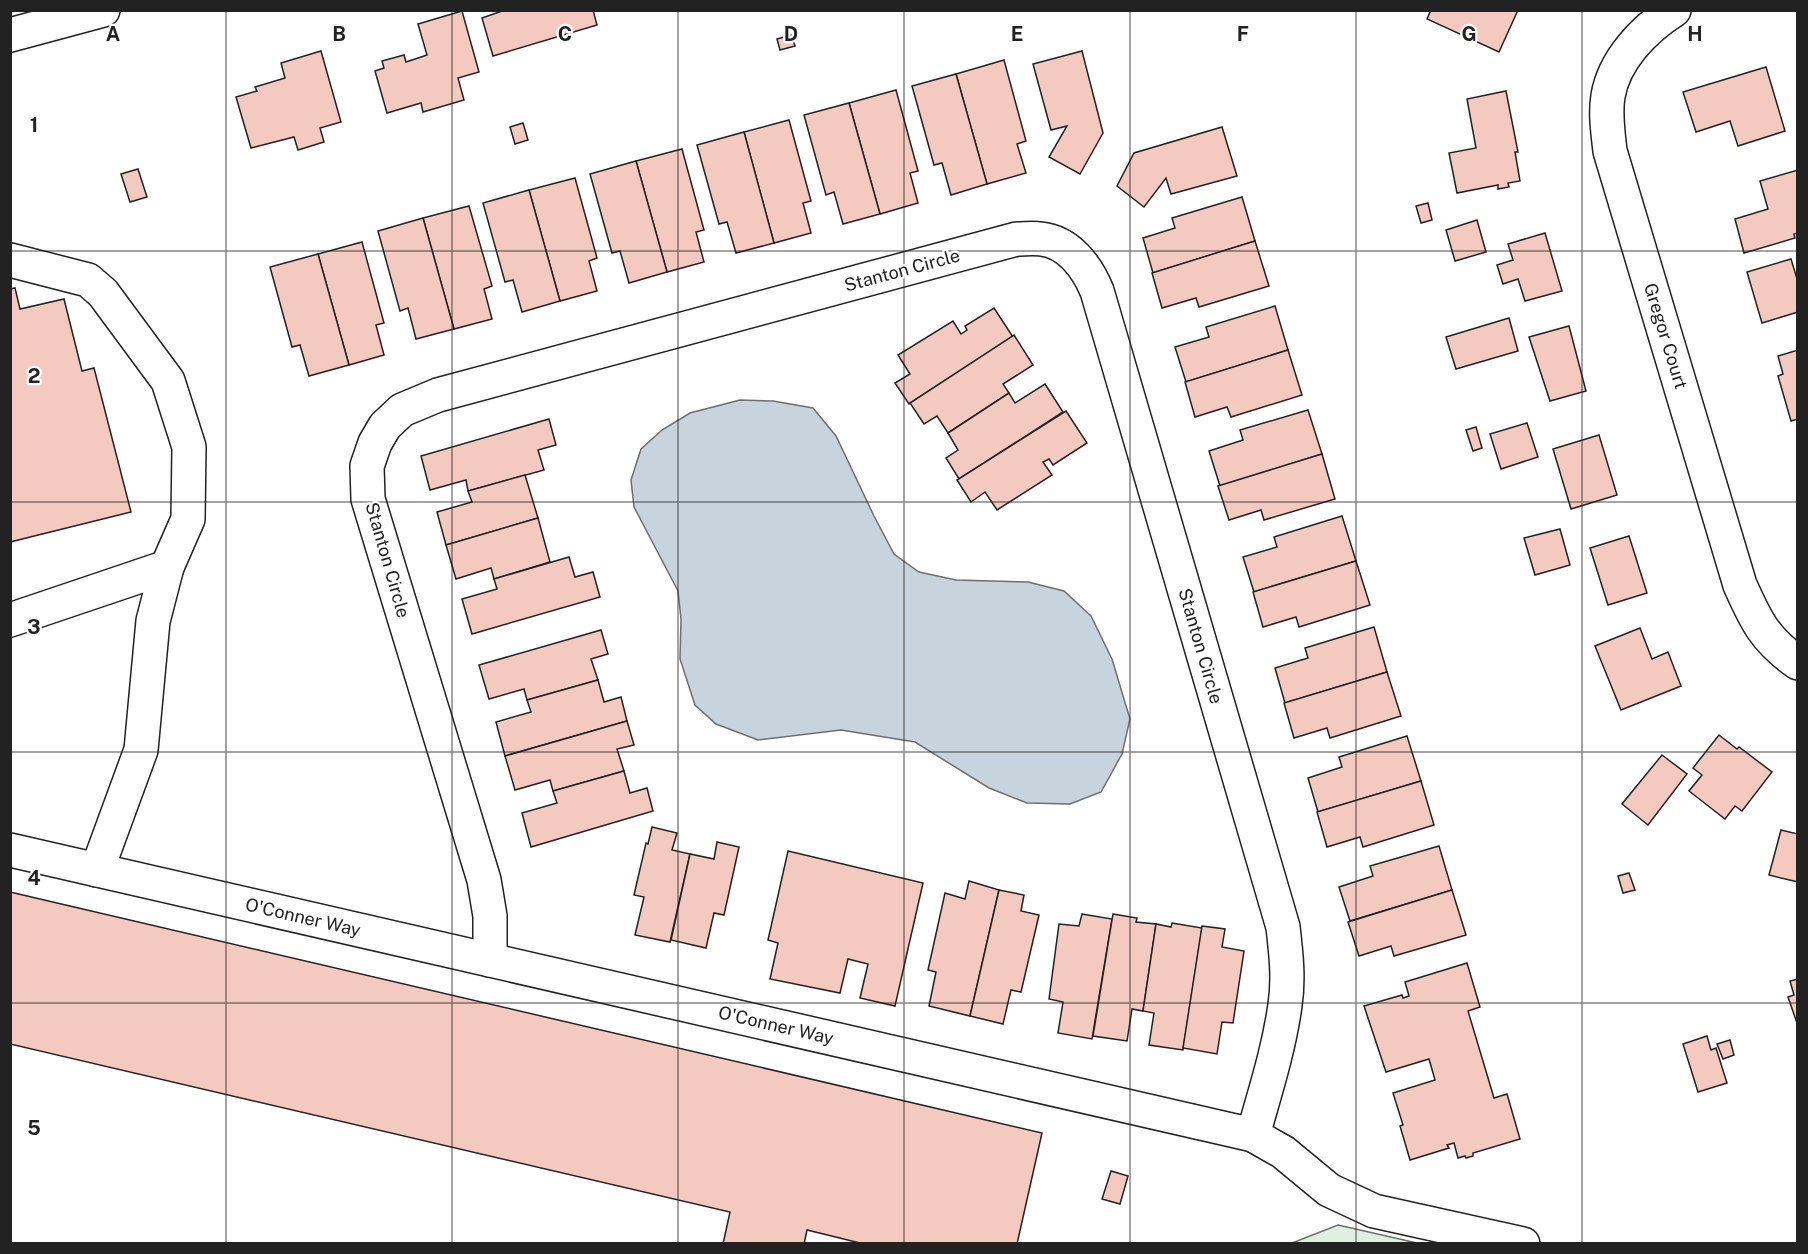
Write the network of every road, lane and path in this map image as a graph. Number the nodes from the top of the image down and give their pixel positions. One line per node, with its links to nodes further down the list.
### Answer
1 (103, 10): 3 (street)
2 (1674, 10): 7 (street, Gregor Court)
3 (10, 35)
4 (10, 260): 5 (street)
5 (167, 567): 6 (street); 9 (street)
6 (10, 620)
7 (1797, 663)
8 (10, 850): 9 (street, O'Conner Way)
9 (97, 870): 10 (street, O'Conner Way)
10 (490, 960): 11 (street, O'Conner Way); 11 (street, Stanton Circle)
11 (1253, 1135): 12 (street, O'Conner Way)
12 (1523, 1244)

